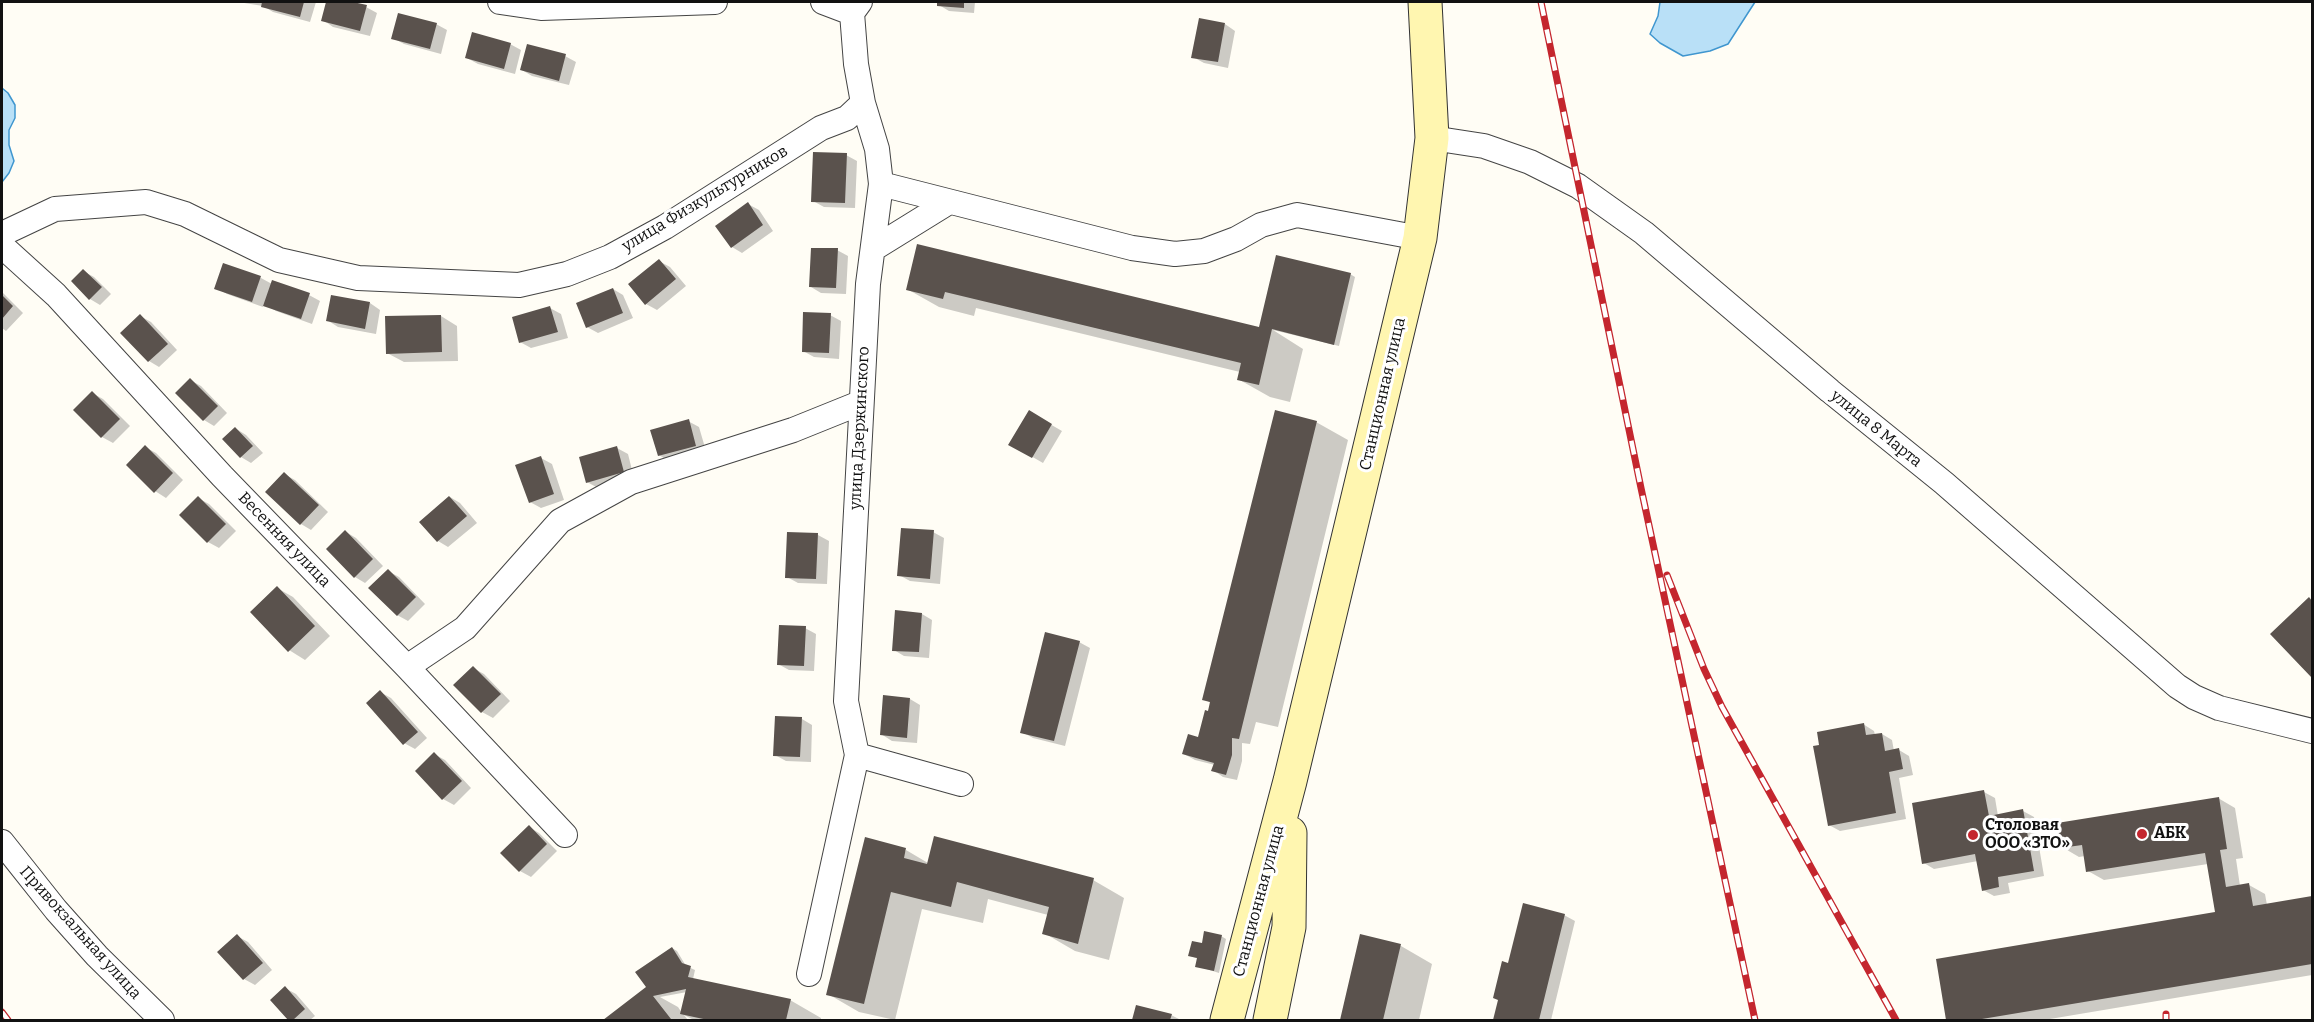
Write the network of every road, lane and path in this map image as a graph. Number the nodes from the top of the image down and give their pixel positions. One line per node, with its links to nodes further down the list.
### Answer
1 (500, 2): 2 (street)
2 (715, 2)
3 (823, 2): 5 (street)
4 (1425, 2): 7 (street, Станционная улица)
5 (856, 7): 6 (street)
6 (855, 110): 8 (street, улица Дзержинского); 10 (street, улица Физкультурников)
7 (1432, 138): 11 (street, Станционная улица); 16 (street, улица 8 Марта)
8 (881, 184): 9 (street); 13 (street, улица Дзержинского)
9 (949, 202): 11 (street); 13 (street)
10 (2, 234)
11 (1420, 238): 18 (street, Станционная улица)
12 (2, 246): 15 (street, Весенняя улица)
13 (873, 249): 14 (street, улица Дзержинского)
14 (860, 403): 15 (street); 17 (street, улица Дзержинского)
15 (407, 667): 20 (street, Весенняя улица)
16 (2313, 732)
17 (857, 755): 19 (street); 22 (street)
18 (1290, 781): 24 (street, Станционная улица); 25 (street, Станционная улица)
19 (961, 783)
20 (565, 835)
21 (2, 842): 23 (street, Привокзальная улица)
22 (809, 974)
23 (162, 1020)
24 (1227, 1020)
25 (1269, 1020)

